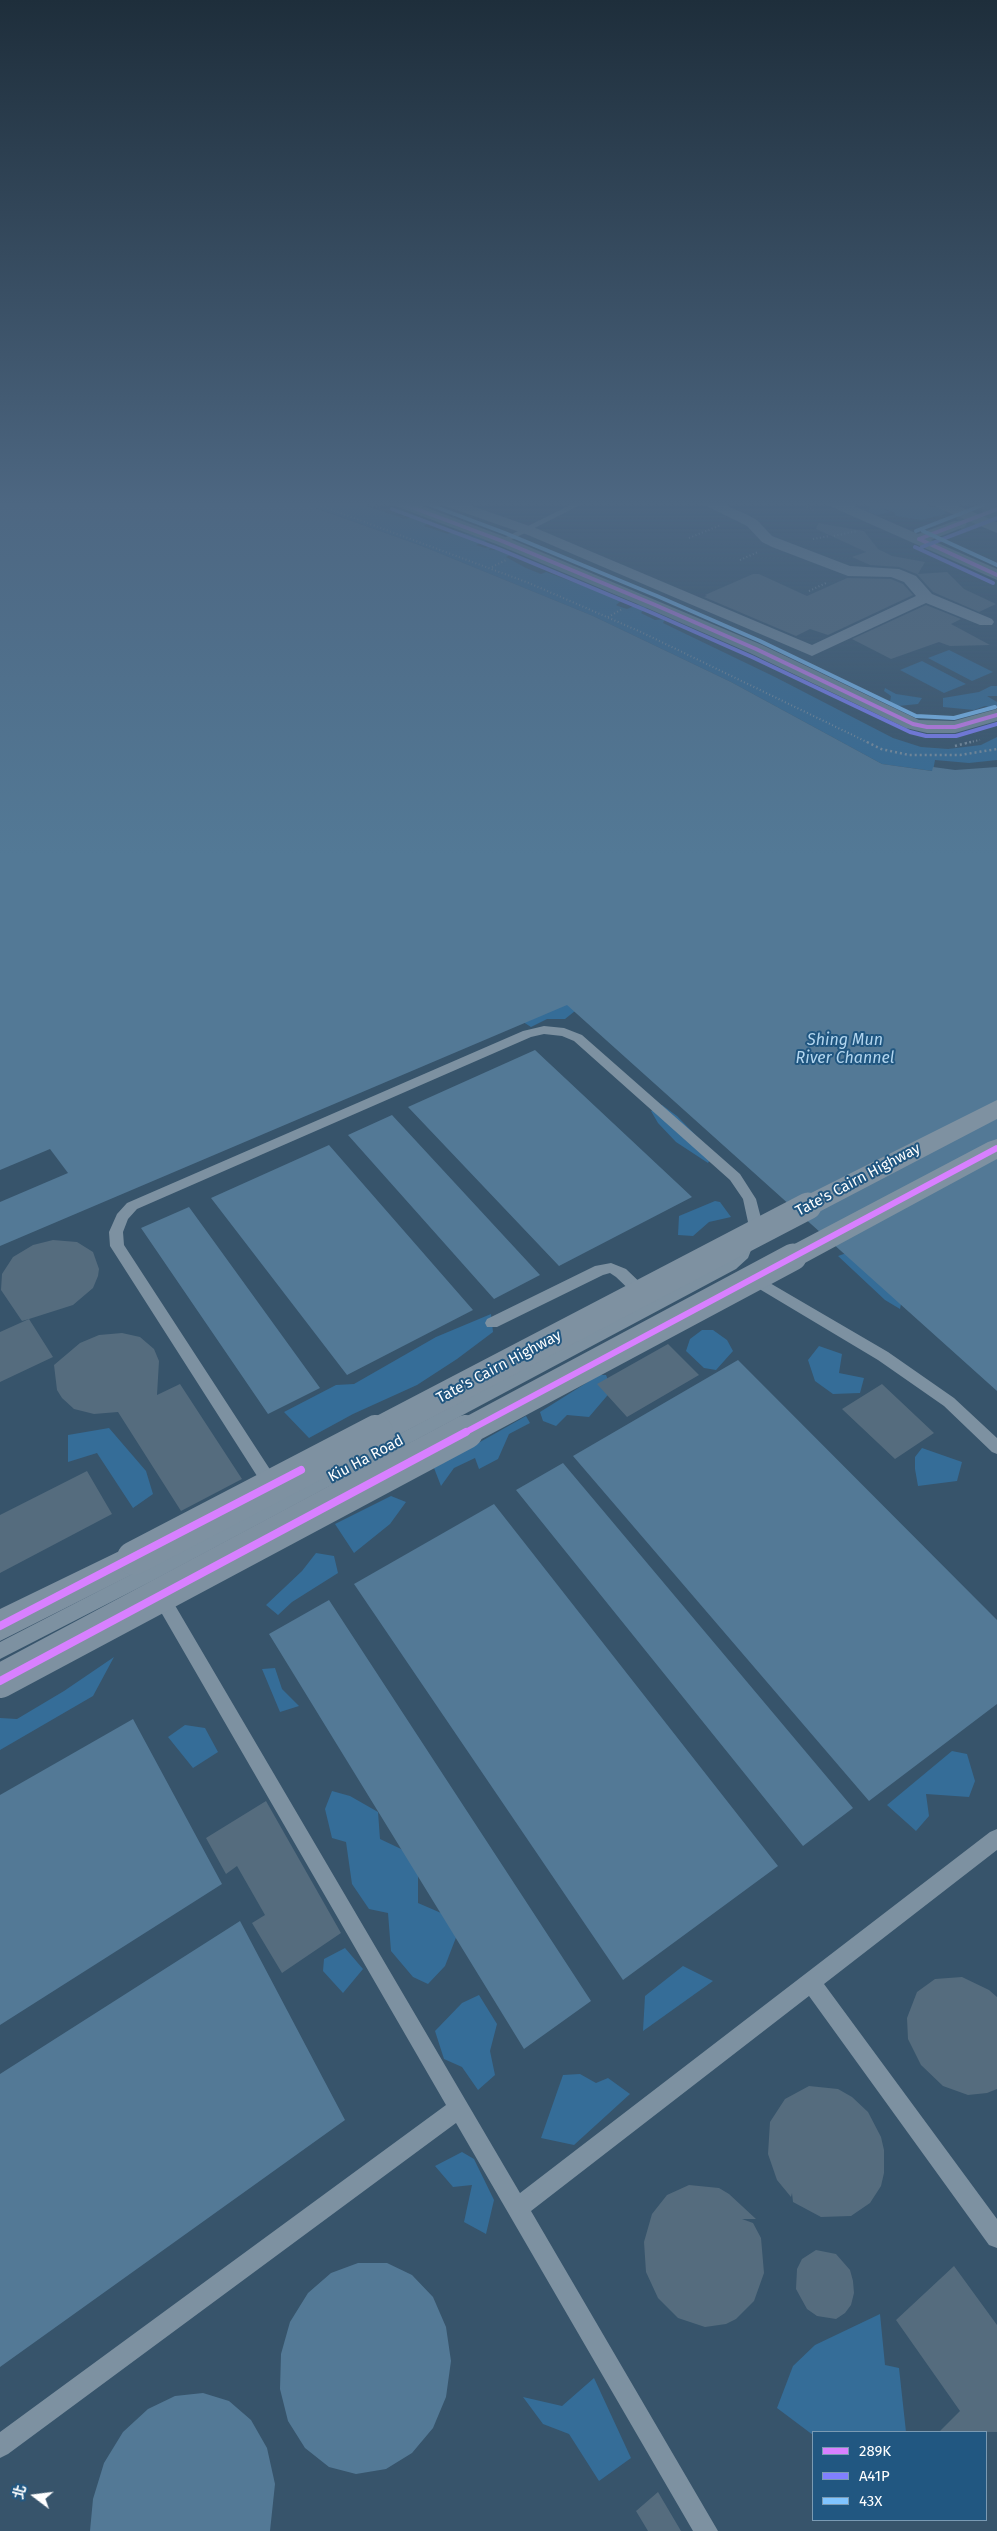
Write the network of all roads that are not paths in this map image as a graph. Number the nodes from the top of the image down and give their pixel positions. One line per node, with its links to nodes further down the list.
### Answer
1 (687, 619): 6 (street)
2 (736, 619): 3 (street)
3 (879, 619)
4 (979, 619): 5 (street)
5 (986, 622)
6 (997, 715)
7 (997, 1108): 15 (highway, Tate's Cairn Highway, bridge)
8 (997, 1148): 17 (highway, bridge)
9 (731, 1265): 10 (lane, Kiu Ha Road); 12 (lane); 13 (lane)
10 (655, 1306): 11 (lane); 13 (lane, Kiu Ha Road)
11 (492, 1324)
12 (997, 1448)
13 (283, 1503): 14 (lane, Kiu Ha Road)
14 (148, 1575): 16 (lane, Kiu Ha Road); 20 (lane)
15 (0, 1626)
16 (0, 1651)
17 (0, 1682)
18 (997, 1838): 19 (lane)
19 (811, 1982): 21 (lane); 22 (lane)
20 (459, 2108): 21 (lane); 23 (lane)
21 (518, 2208): 24 (lane)
22 (997, 2237)
23 (0, 2446)
24 (706, 2531)

